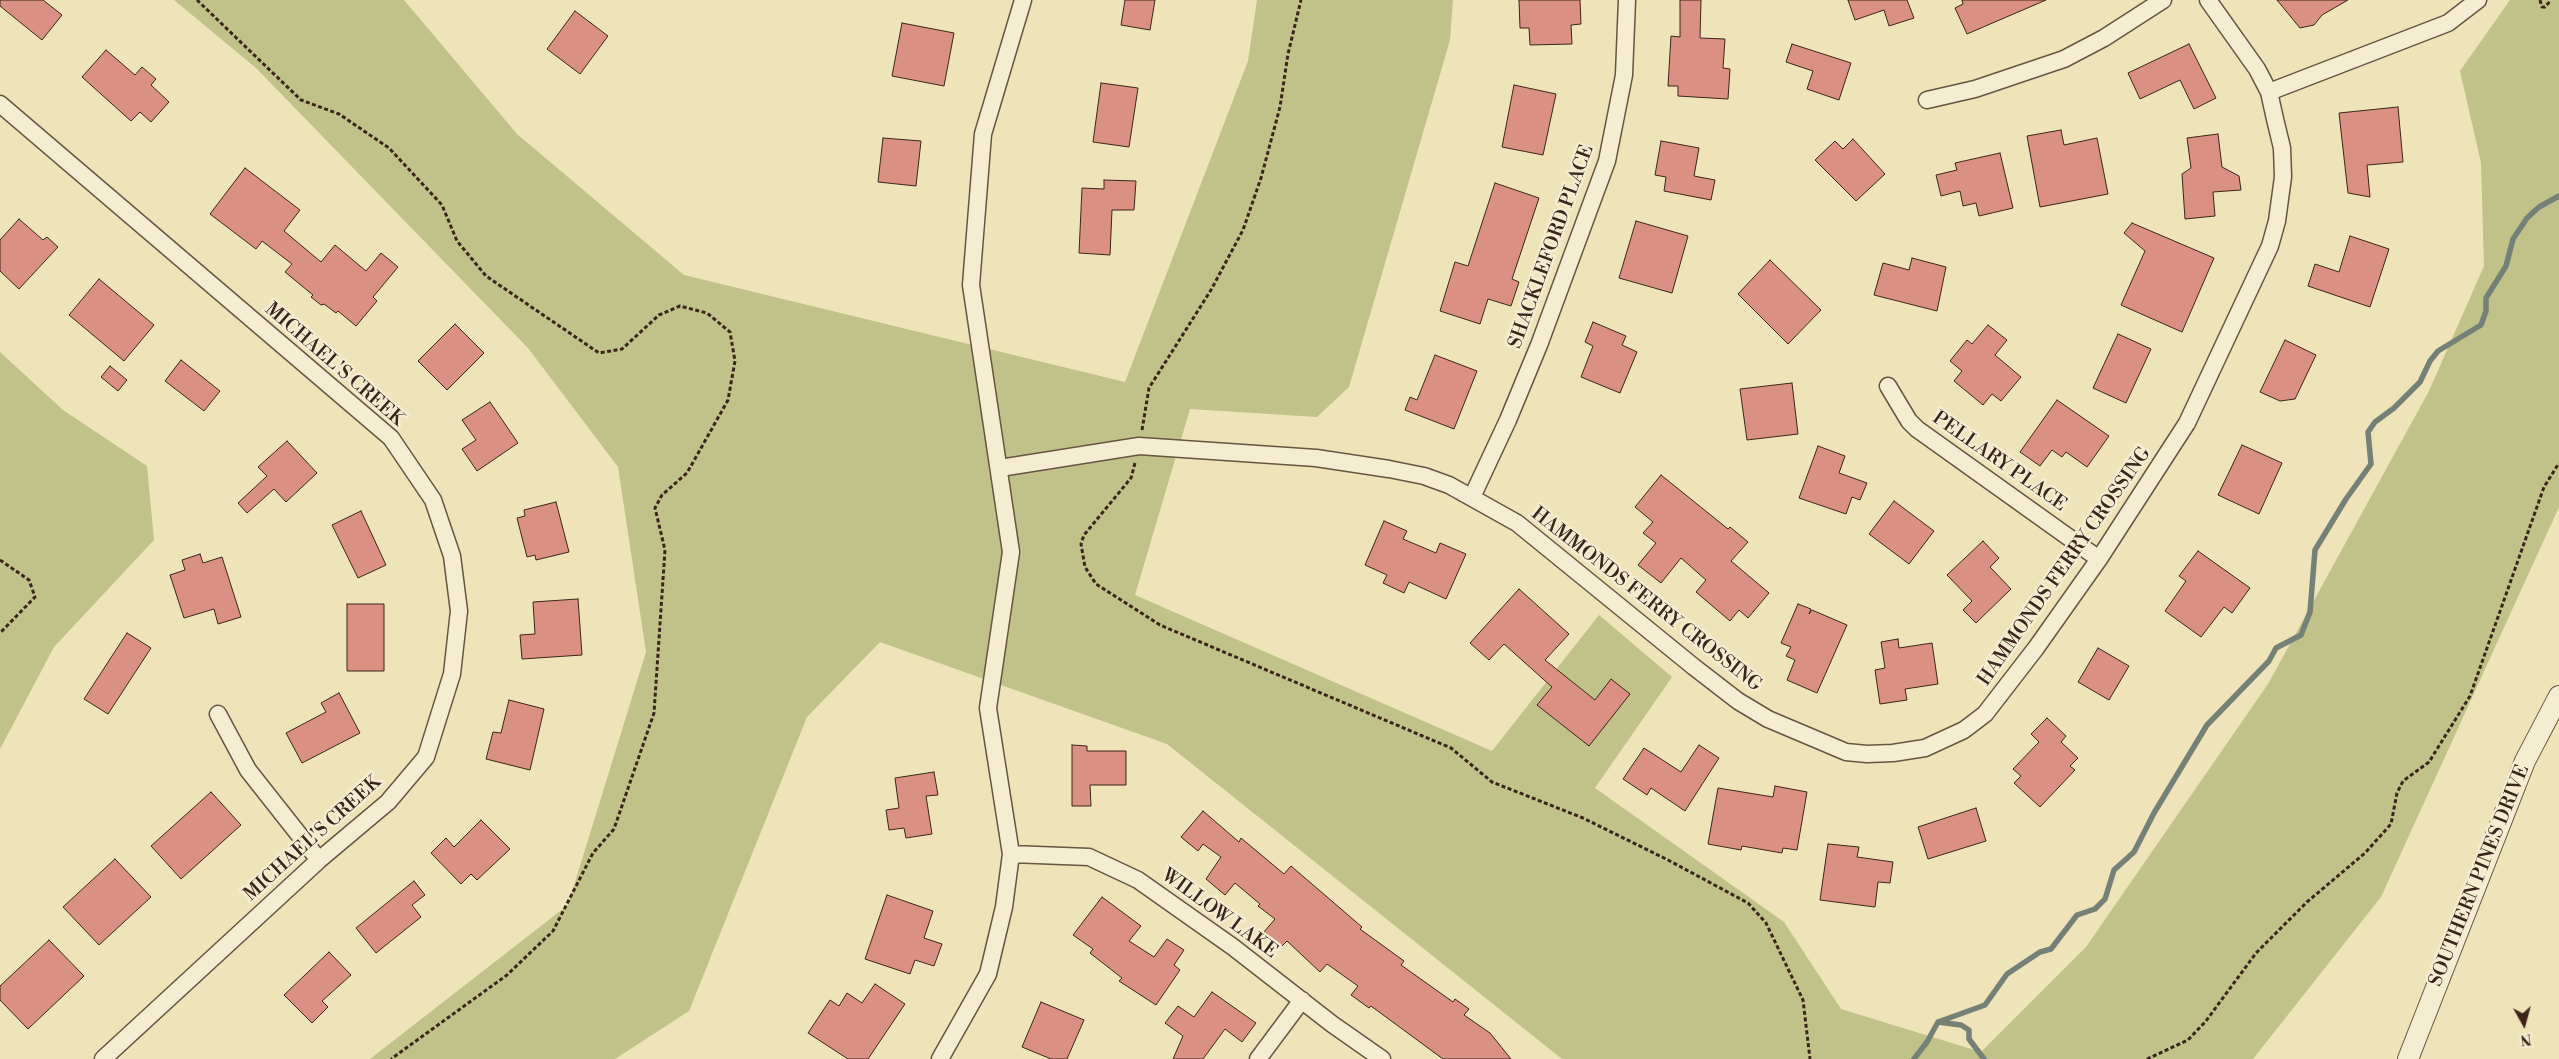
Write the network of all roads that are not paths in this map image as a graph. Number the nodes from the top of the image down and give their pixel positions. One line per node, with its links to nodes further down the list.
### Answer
1 (1023, 0): 10 (street)
2 (1627, 0): 11 (street, SHACKLEFORD PLACE)
3 (2163, 0): 7 (street)
4 (2208, 0): 6 (street, HAMMONDS FERRY CROSSING)
5 (2478, 0): 6 (street)
6 (2268, 92): 12 (street, HAMMONDS FERRY CROSSING)
7 (1927, 100)
8 (0, 104): 16 (street, MICHAEL'S CREEK)
9 (1888, 386): 12 (street, PELLARY PLACE)
10 (1000, 468): 11 (street, HAMMONDS FERRY CROSSING); 15 (street)
11 (1472, 497): 12 (street, HAMMONDS FERRY CROSSING)
12 (2100, 559)
13 (2559, 696): 22 (street, SOUTHERN PINES DRIVE)
14 (218, 714): 16 (street)
15 (1011, 854): 17 (street, WILLOW LAKE); 19 (street)
16 (319, 860): 18 (street, MICHAEL'S CREEK)
17 (1302, 1000): 20 (street); 21 (street, WILLOW LAKE)
18 (103, 1059)
19 (940, 1059)
20 (1258, 1059)
21 (1382, 1059)
22 (2408, 1059)

